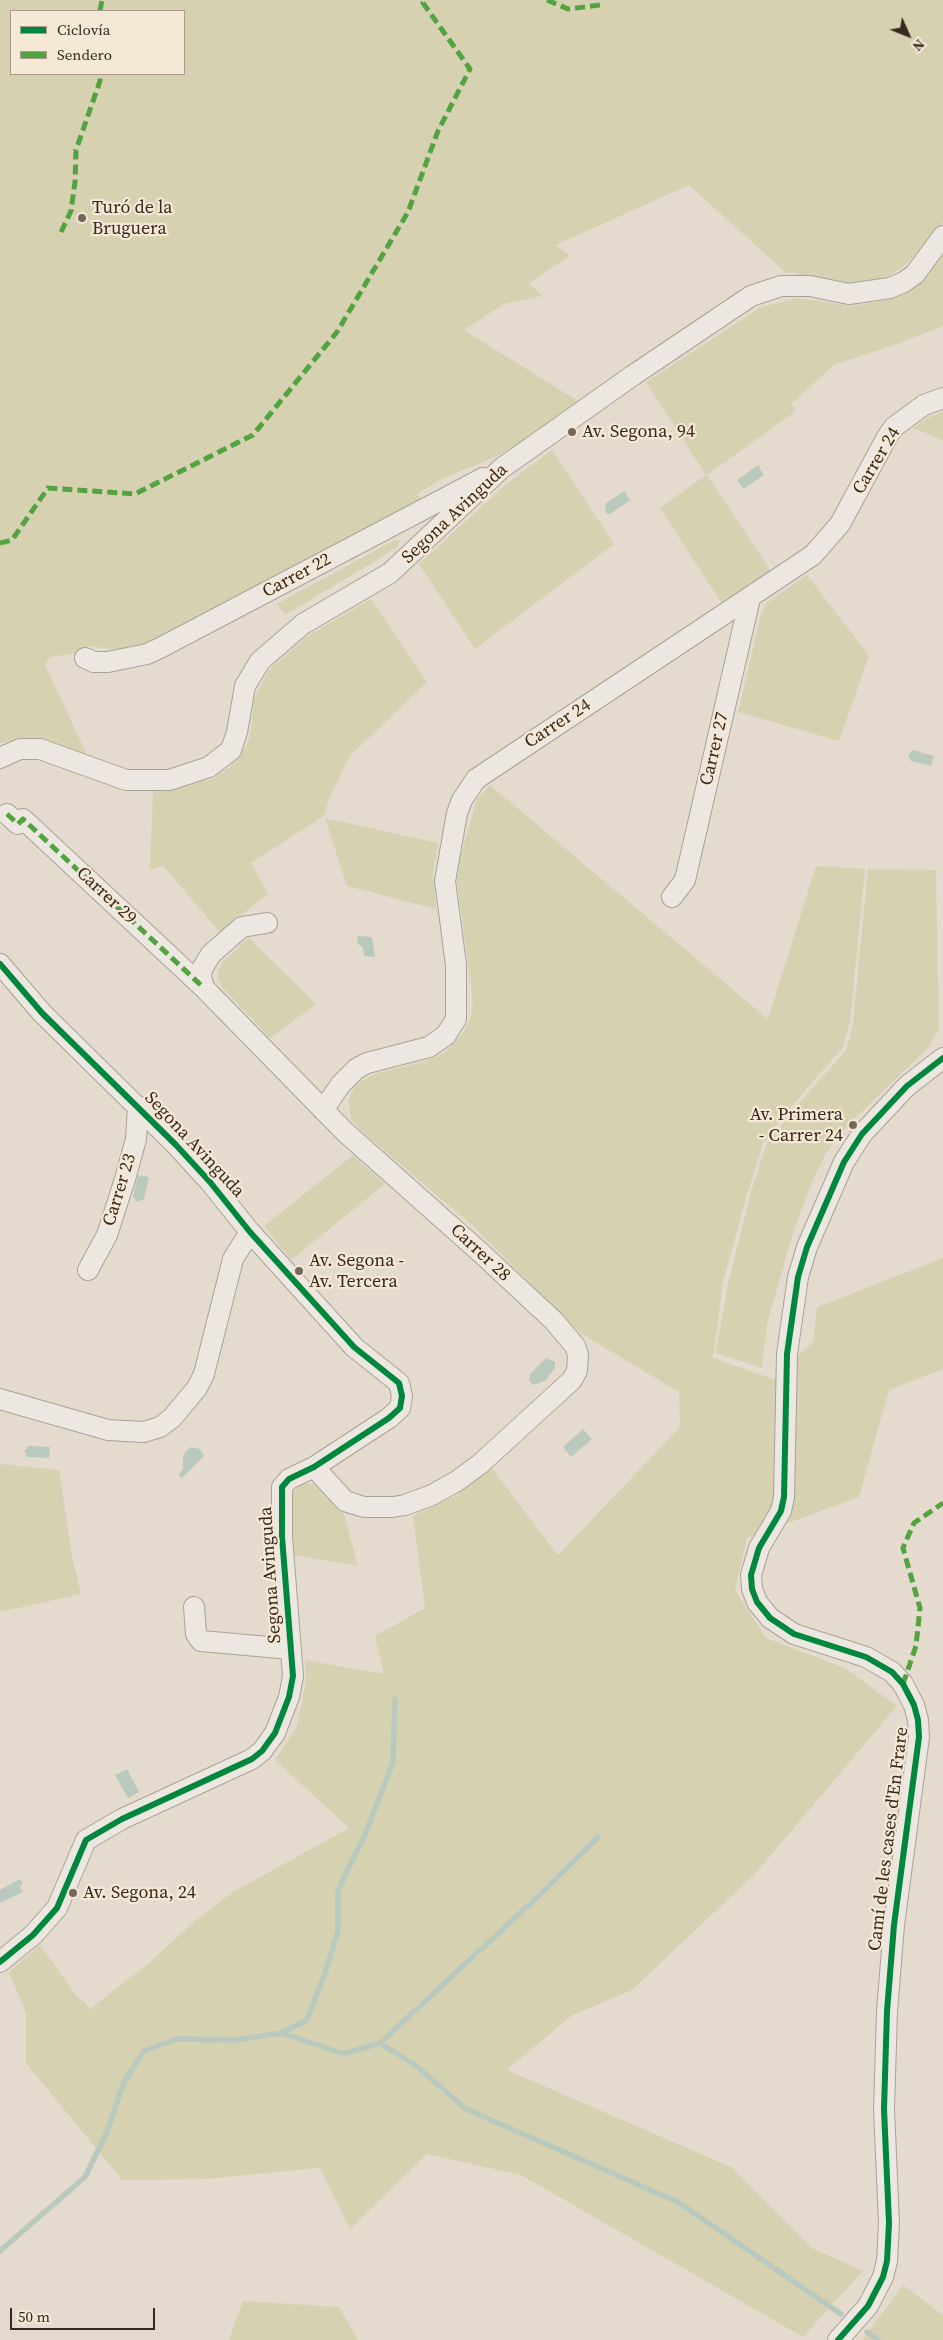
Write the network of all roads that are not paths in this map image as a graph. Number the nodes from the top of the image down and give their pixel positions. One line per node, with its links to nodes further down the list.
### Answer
1 (943, 236): 3 (street, Segona Avinguda)
2 (943, 398): 4 (street, Carrer 24)
3 (502, 468): 5 (street, Carrer 22); 6 (street, Segona Avinguda)
4 (750, 598): 8 (street, Carrer 27); 14 (street, Carrer 24)
5 (85, 658)
6 (0, 758)
7 (7, 814): 11 (street, Carrer 29)
8 (672, 897)
9 (267, 922): 11 (street)
10 (0, 964): 13 (street, Segona Avinguda)
11 (204, 988): 14 (street, Carrer 28)
12 (943, 1058): 22 (street, Camí de les cases d'En Frare)
13 (138, 1106): 15 (street, Segona Avinguda); 16 (street, Carrer 23)
14 (323, 1110): 18 (street, Carrer 28)
15 (250, 1232): 17 (street); 18 (street, Segona Avinguda)
16 (88, 1270)
17 (0, 1399)
18 (314, 1467): 20 (street, Segona Avinguda)
19 (194, 1606): 20 (street)
20 (291, 1650): 21 (street, Segona Avinguda)
21 (0, 1962)
22 (838, 2340)

